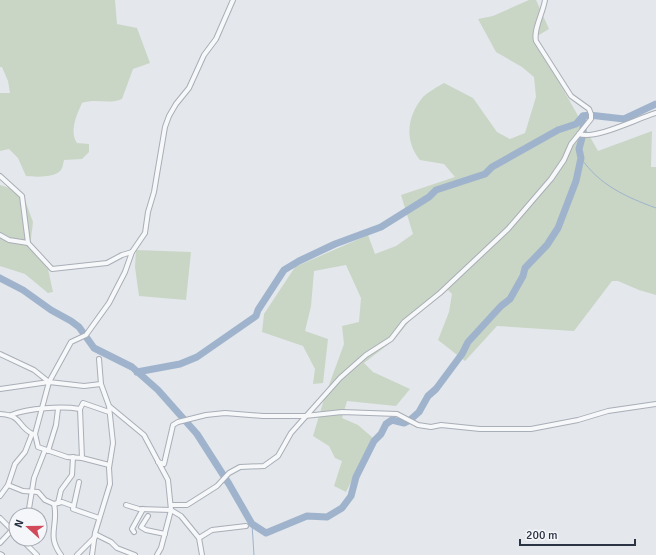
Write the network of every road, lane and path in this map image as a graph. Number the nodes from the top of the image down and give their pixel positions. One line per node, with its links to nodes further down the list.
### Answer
1 (233, 0): 8 (street)
2 (545, 0): 4 (street)
3 (656, 113): 4 (street)
4 (579, 134): 22 (street)
5 (0, 176): 7 (street)
6 (0, 235): 7 (street)
7 (28, 243): 8 (street)
8 (132, 252): 11 (street)
9 (0, 354): 11 (street)
10 (99, 359): 12 (street)
11 (49, 382): 12 (street); 13 (street); 16 (street)
12 (101, 384): 15 (street)
13 (0, 389)
14 (656, 404): 22 (street)
15 (109, 406): 19 (street); 27 (street)
16 (42, 409): 17 (street); 21 (street); 23 (street)
17 (58, 409): 18 (street); 24 (street)
18 (80, 409): 19 (street); 26 (street)
19 (109, 412): 28 (street)
20 (0, 414): 21 (street)
21 (11, 415): 23 (street)
22 (306, 416): 27 (street); 35 (street)
23 (33, 434): 24 (street); 30 (street)
24 (46, 451): 25 (street); 31 (street)
25 (73, 457): 26 (street); 33 (street)
26 (82, 458): 28 (street)
27 (158, 462): 35 (street)
28 (109, 465): 42 (street)
29 (79, 482): 36 (street)
30 (8, 485): 31 (street); 32 (street)
31 (31, 491): 33 (street); 37 (street)
32 (0, 496)
33 (56, 504): 36 (street); 55 (street)
34 (126, 505): 38 (street)
35 (172, 505): 39 (street)
36 (74, 506): 42 (street)
37 (29, 507)
38 (143, 509): 39 (street); 45 (street)
39 (171, 510): 47 (street); 49 (street)
40 (148, 516): 47 (street)
41 (0, 518): 43 (street)
42 (99, 518): 48 (street)
43 (8, 526)
44 (246, 526): 49 (street)
45 (134, 532)
46 (8, 534): 50 (street)
47 (164, 534): 59 (street)
48 (95, 536): 56 (street); 57 (street); 58 (street)
49 (199, 538): 60 (street)
50 (0, 543)
51 (29, 547): 52 (street)
52 (33, 551): 53 (street); 54 (street)
53 (29, 555)
54 (38, 555)
55 (61, 555)
56 (77, 555)
57 (92, 555)
58 (135, 555)
59 (157, 555)
60 (202, 555)

